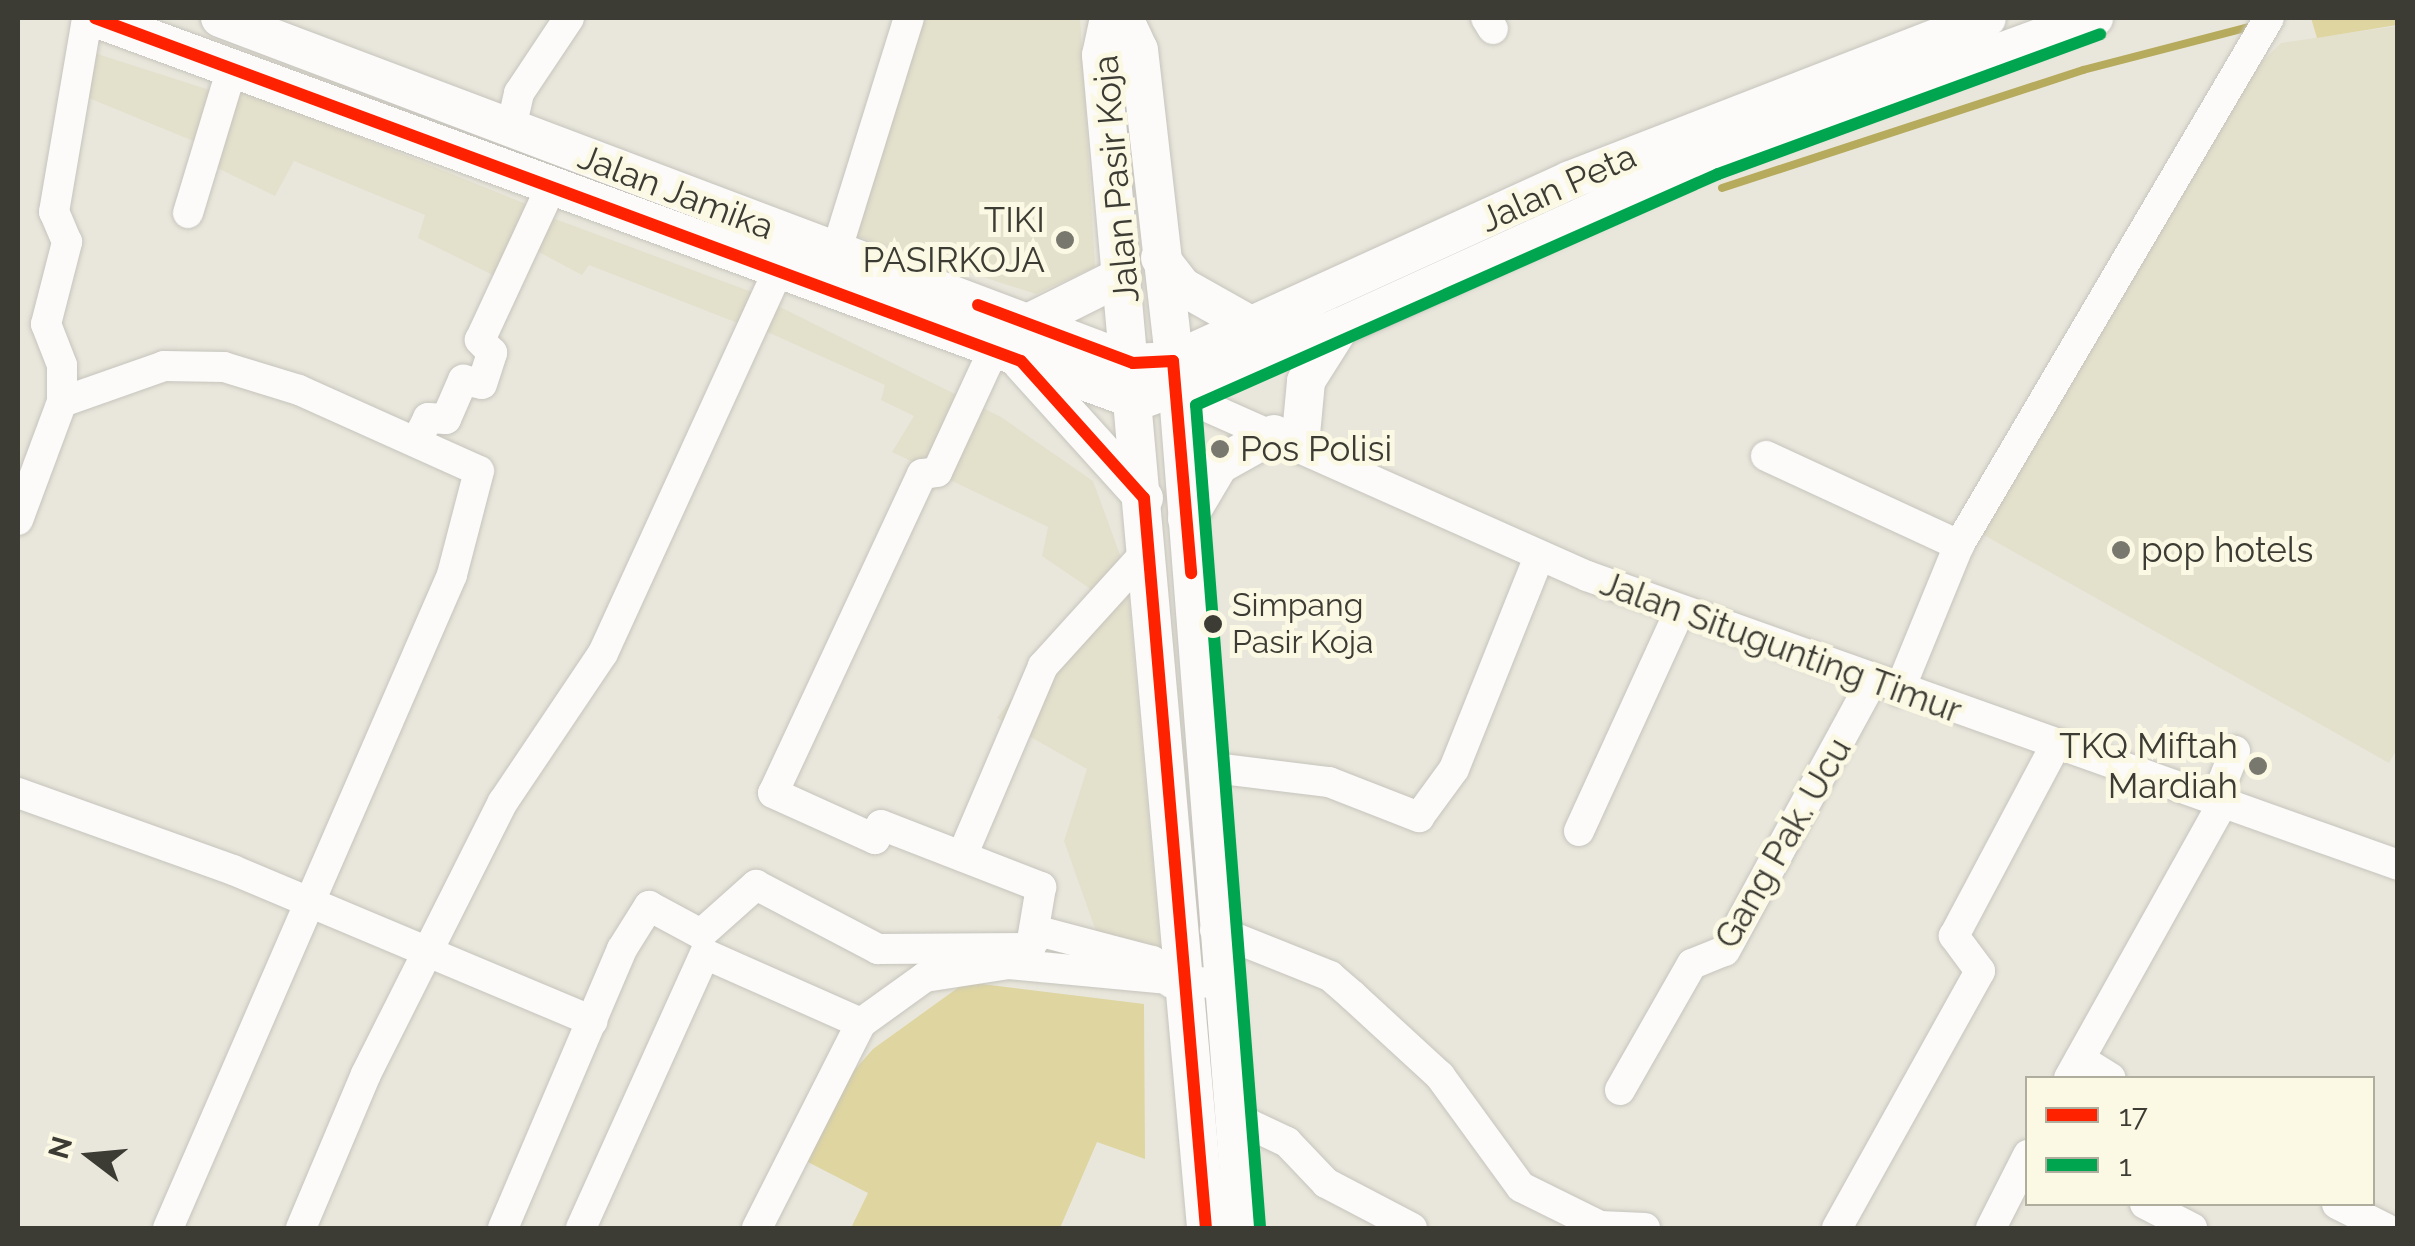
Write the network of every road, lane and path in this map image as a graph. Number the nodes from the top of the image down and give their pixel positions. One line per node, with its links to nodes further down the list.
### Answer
1 (86, 18): 28 (street)
2 (95, 18): 13 (main road, Jalan Jamika)
3 (569, 18): 14 (street)
4 (909, 18): 17 (street)
5 (1109, 18): 20 (main road, Jalan Pasir Koja)
6 (1124, 18): 18 (main road, Jalan Pasir Koja)
7 (1987, 18): 12 (main road, Jalan Peta)
8 (2094, 18): 11 (main road, Jalan Peta)
9 (2269, 18): 35 (street, Gang Pak. Ucu)
10 (238, 21): 14 (main road, Jalan Jamika)
11 (2044, 24): 23 (main road, Jalan Peta)
12 (1937, 26): 22 (main road, Jalan Peta)
13 (232, 68): 15 (main road, Jalan Jamika); 16 (street)
14 (511, 128): 17 (main road, Jalan Jamika)
15 (550, 188): 19 (main road, Jalan Jamika); 30 (street)
16 (188, 213)
17 (836, 252): 21 (main road, Jalan Jamika)
18 (1160, 258): 22 (main road); 26 (main road, Jalan Pasir Koja)
19 (776, 275): 24 (main road, Jalan Jamika); 51 (street)
20 (1122, 276): 21 (main road); 25 (main road, Jalan Pasir Koja)
21 (1028, 323): 25 (main road, Jalan Jamika)
22 (1254, 327): 26 (main road, Jalan Peta)
23 (1340, 327): 26 (main road, Jalan Peta); 29 (main road)
24 (1007, 356): 27 (main road, Jalan Jamika); 32 (main road); 46 (street)
25 (1133, 363): 26 (main road, Jalan Peta); 27 (main road, Jalan Pasir Koja)
26 (1176, 377): 27 (main road, Jalan Peta); 29 (street, Jalan Situgunting Timur); 34 (main road, Jalan Pasir Koja)
27 (1138, 401): 32 (main road, Jalan Pasir Koja)
28 (62, 402): 30 (street); 33 (street)
29 (1287, 440): 34 (main road); 37 (street, Jalan Situgunting Timur)
30 (416, 442): 48 (street)
31 (1766, 456): 35 (street)
32 (1144, 498): 36 (main road, Jalan Pasir Koja)
33 (18, 520)
34 (1187, 520): 42 (main road, Jalan Pasir Koja)
35 (1958, 544): 39 (street, Gang Pak. Ucu)
36 (1148, 550): 46 (street); 52 (main road, Jalan Pasir Koja)
37 (1539, 556): 38 (street, Jalan Situgunting Timur); 42 (street)
38 (1680, 610): 39 (street, Jalan Situgunting Timur); 45 (street)
39 (1886, 686): 40 (street, Jalan Situgunting Timur); 57 (street, Gang Pak. Ucu)
40 (2055, 746): 44 (street, Jalan Situgunting Timur); 71 (street)
41 (2236, 751): 44 (street)
42 (1206, 767): 49 (main road, Jalan Pasir Koja)
43 (18, 793): 48 (street)
44 (2219, 802): 47 (street, Jalan Situgunting Timur); 55 (street)
45 (1579, 832)
46 (962, 856): 50 (street)
47 (2398, 865)
48 (306, 903): 51 (street); 62 (street)
49 (1215, 930): 52 (main road, Jalan Pasir Koja); 70 (street)
50 (1031, 946): 52 (street); 53 (street)
51 (431, 959): 53 (street); 63 (street)
52 (1191, 984): 54 (street); 58 (main road); 67 (main road)
53 (593, 1022): 64 (street)
54 (860, 1024): 65 (street); 66 (street)
55 (2074, 1069): 56 (street)
56 (2103, 1076)
57 (1620, 1090)
58 (1232, 1116): 68 (main road); 69 (street)
59 (2025, 1161): 72 (street)
60 (2149, 1206): 73 (street)
61 (2341, 1206): 74 (street)
62 (168, 1228)
63 (301, 1228)
64 (503, 1228)
65 (581, 1228)
66 (758, 1228)
67 (1206, 1228)
68 (1243, 1228)
69 (1412, 1228)
70 (1645, 1228)
71 (1837, 1228)
72 (1991, 1228)
73 (2192, 1228)
74 (2385, 1228)

